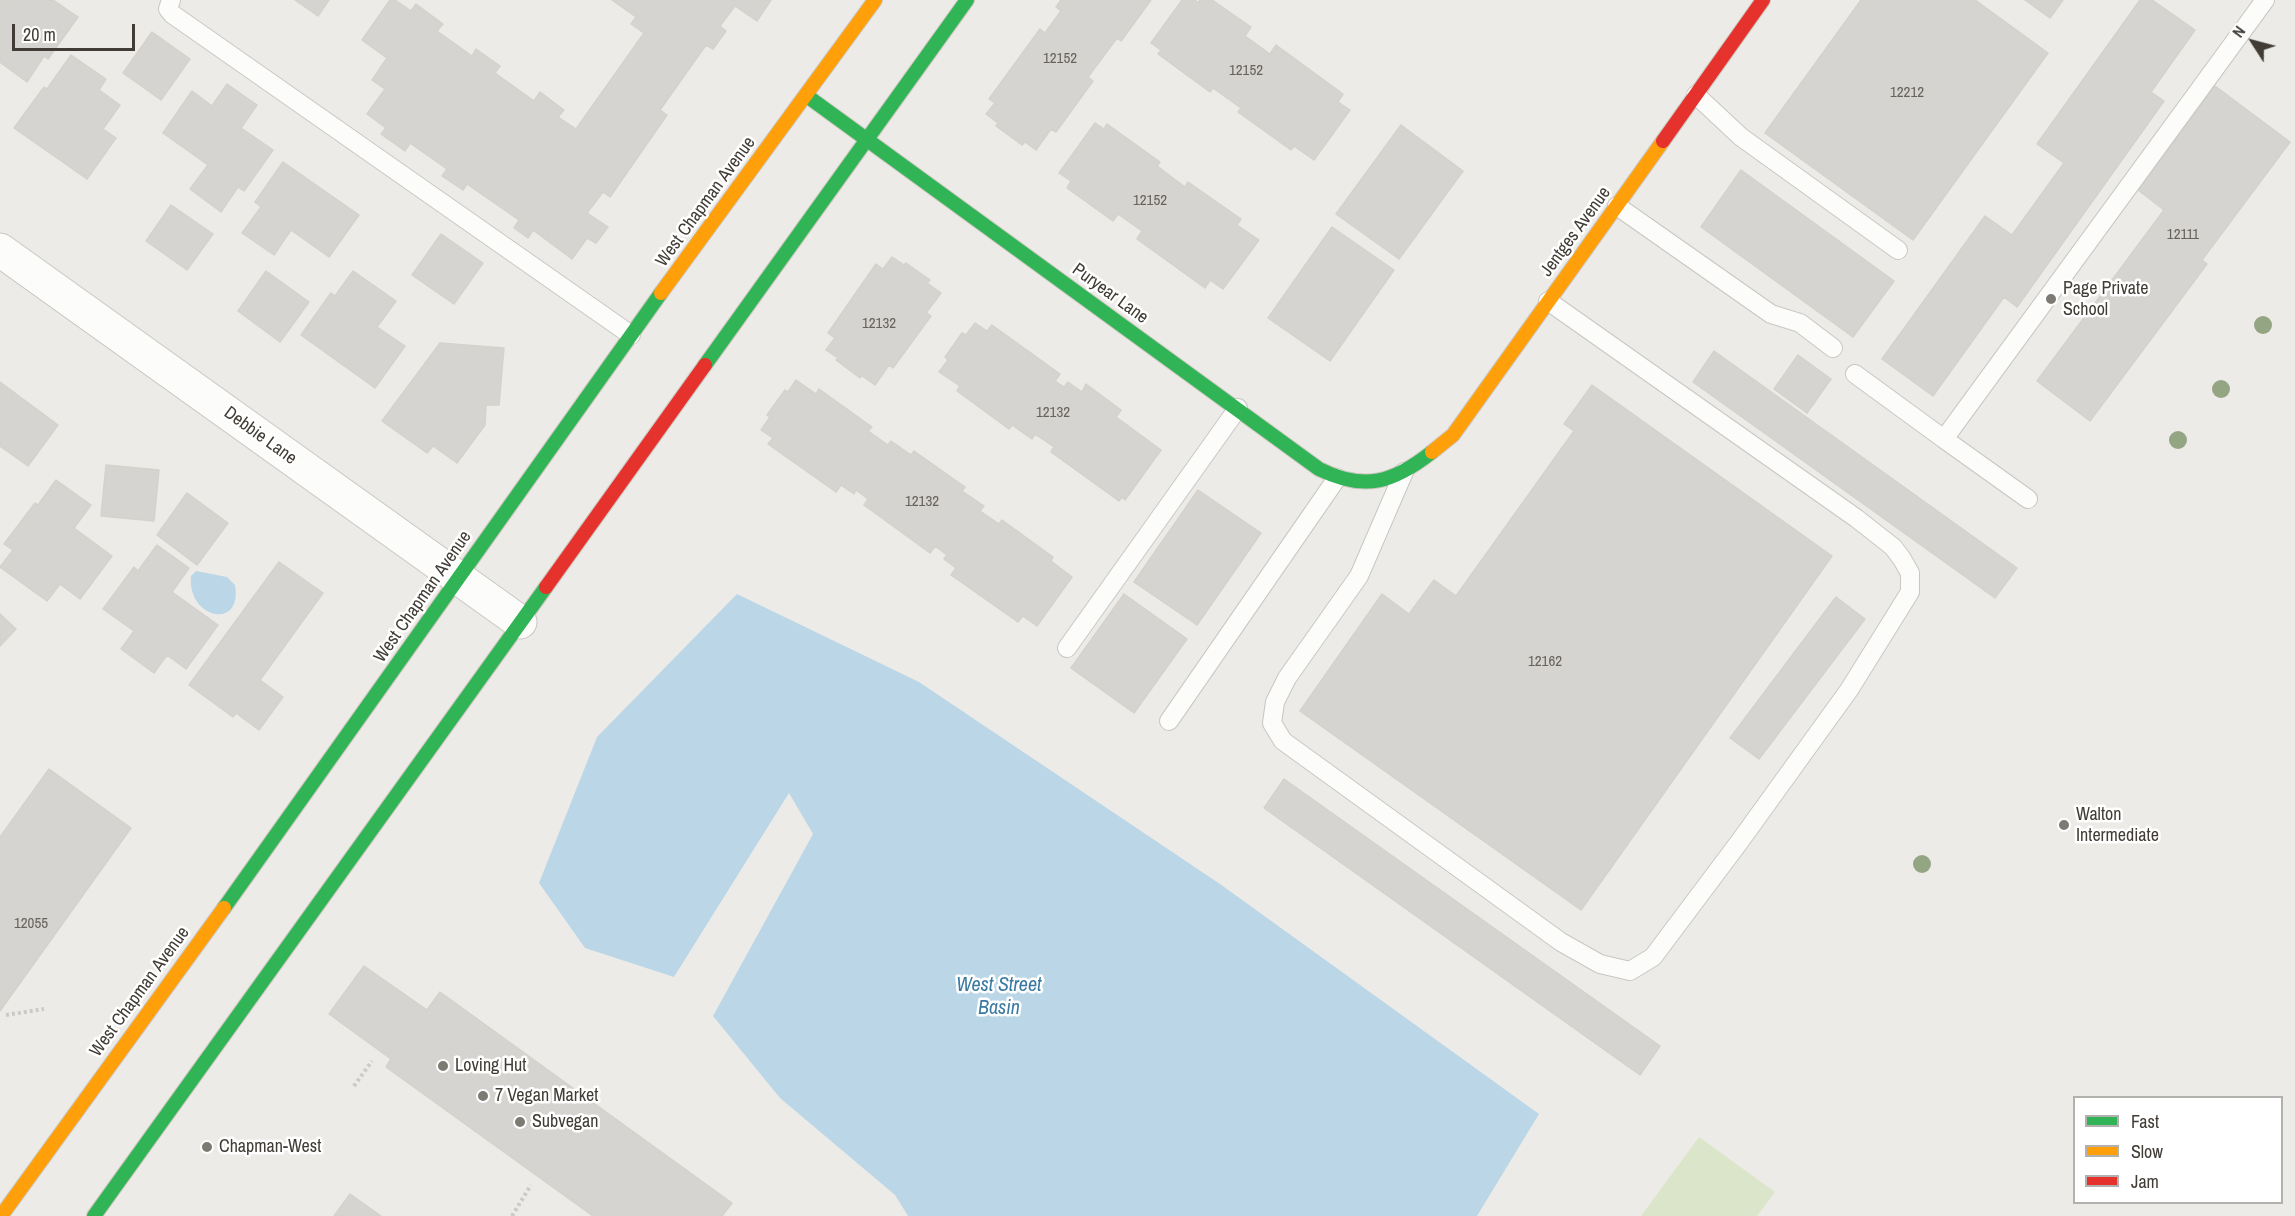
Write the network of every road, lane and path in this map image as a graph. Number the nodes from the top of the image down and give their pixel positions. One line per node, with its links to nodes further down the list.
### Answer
1 (171, 0): 13 (lane)
2 (875, 0): 7 (main road, West Chapman Avenue)
3 (968, 0): 8 (main road)
4 (1763, 0): 6 (main road, Jentges Avenue)
5 (2265, 0): 17 (lane)
6 (1696, 95): 9 (main road, Jentges Avenue); 11 (lane)
7 (807, 96): 8 (main road, Puryear Lane); 13 (main road, West Chapman Avenue)
8 (867, 140): 16 (main road, Puryear Lane); 22 (main road)
9 (1617, 206): 12 (main road, Jentges Avenue); 14 (lane)
10 (0, 250): 21 (street, Debbie Lane)
11 (1898, 250)
12 (1548, 301): 18 (main road, Jentges Avenue); 18 (lane)
13 (631, 335): 21 (main road, West Chapman Avenue)
14 (1833, 348)
15 (1855, 374): 17 (lane)
16 (1238, 408): 19 (main road, Puryear Lane); 23 (lane)
17 (1944, 439): 20 (lane)
18 (1404, 472): 19 (main road, Puryear Lane)
19 (1336, 478): 24 (lane)
20 (2028, 499)
21 (459, 578): 22 (street, Debbie Lane); 30 (main road, West Chapman Avenue)
22 (520, 622): 31 (main road)
23 (1067, 648)
24 (1169, 721)
25 (44, 1009): 26 (path)
26 (6, 1015)
27 (372, 1061): 28 (path)
28 (354, 1086)
29 (531, 1185): 32 (path)
30 (1, 1216)
31 (95, 1216)
32 (512, 1216)

